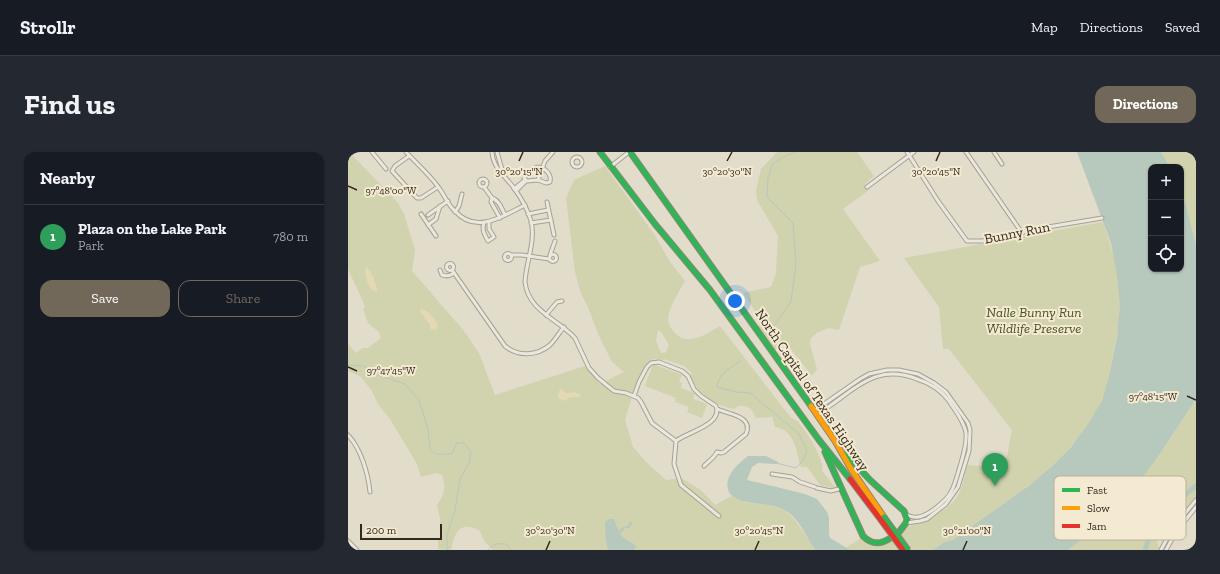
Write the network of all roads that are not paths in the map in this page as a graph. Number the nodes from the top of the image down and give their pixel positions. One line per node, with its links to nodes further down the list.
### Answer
1 (372, 152): 19 (street)
2 (406, 152): 14 (street)
3 (492, 152): 20 (street)
4 (497, 152): 20 (street)
5 (553, 152): 18 (street)
6 (574, 152): 15 (street)
7 (600, 152): 17 (highway, North Capital of Texas Highway)
8 (630, 152): 17 (street); 62 (highway, North Capital of Texas Highway)
9 (907, 152): 13 (street, Bunny Run)
10 (914, 152): 13 (street)
11 (966, 152): 46 (street)
12 (994, 152): 16 (street)
13 (909, 155): 25 (street); 46 (street, Bunny Run)
14 (410, 156): 23 (street); 23 (street)
15 (576, 157)
16 (1002, 164)
17 (610, 167): 64 (highway, North Capital of Texas Highway)
18 (542, 168): 21 (street); 22 (street); 22 (street)
19 (386, 169)
20 (503, 175): 26 (street)
21 (526, 180): 22 (street); 26 (street)
22 (538, 180)
23 (438, 187): 29 (street)
24 (484, 187): 28 (street)
25 (867, 187)
26 (515, 190): 31 (street)
27 (462, 194): 34 (street)
28 (492, 198): 38 (street); 39 (street)
29 (448, 201): 32 (street); 34 (street)
30 (548, 202): 33 (street)
31 (525, 205): 36 (street); 38 (street)
32 (440, 206): 37 (street); 45 (street)
33 (548, 210): 36 (street); 41 (street)
34 (455, 212): 43 (street)
35 (421, 214): 45 (street)
36 (528, 214): 44 (street)
37 (428, 215)
38 (505, 215): 39 (street)
39 (500, 218): 42 (street)
40 (1102, 218): 46 (street, Bunny Run)
41 (551, 220): 44 (street); 47 (street)
42 (490, 222): 43 (street); 43 (street)
43 (484, 223)
44 (531, 223): 51 (street)
45 (428, 225): 48 (street)
46 (1022, 233)
47 (554, 235)
48 (436, 236)
49 (555, 241): 51 (street)
50 (511, 255): 51 (street)
51 (529, 256): 54 (street)
52 (440, 270): 55 (street)
53 (562, 301): 54 (street)
54 (546, 315): 55 (street)
55 (564, 327): 59 (street)
56 (905, 373): 57 (street); 58 (street); 60 (street)
57 (856, 381): 58 (street); 62 (street)
58 (858, 385): 62 (street)
59 (634, 396): 61 (street); 65 (street)
60 (951, 402): 67 (street); 68 (street)
61 (717, 409): 65 (street); 69 (street)
62 (816, 413): 66 (highway, North Capital of Texas Highway)
63 (348, 435): 72 (street)
64 (819, 440): 71 (highway); 78 (highway, North Capital of Texas Highway)
65 (676, 441): 77 (street)
66 (839, 446): 76 (highway); 78 (highway, North Capital of Texas Highway)
67 (964, 450): 68 (street); 76 (street)
68 (969, 451): 80 (street)
69 (704, 466)
70 (772, 474): 71 (street)
71 (842, 488): 82 (highway)
72 (370, 492)
73 (1196, 500): 75 (street)
74 (1196, 508): 79 (street)
75 (1186, 512)
76 (906, 515): 80 (highway)
77 (719, 516)
78 (882, 518): 87 (highway, North Capital of Texas Highway, bridge); 88 (highway, North Capital of Texas Highway, bridge)
79 (1186, 520)
80 (906, 524): 81 (highway)
81 (899, 532)
82 (890, 539)
83 (1166, 540): 89 (street)
84 (1172, 540): 90 (street)
85 (348, 541): 86 (street)
86 (357, 550)
87 (903, 550)
88 (908, 550)
89 (1161, 550)
90 (1166, 550)

